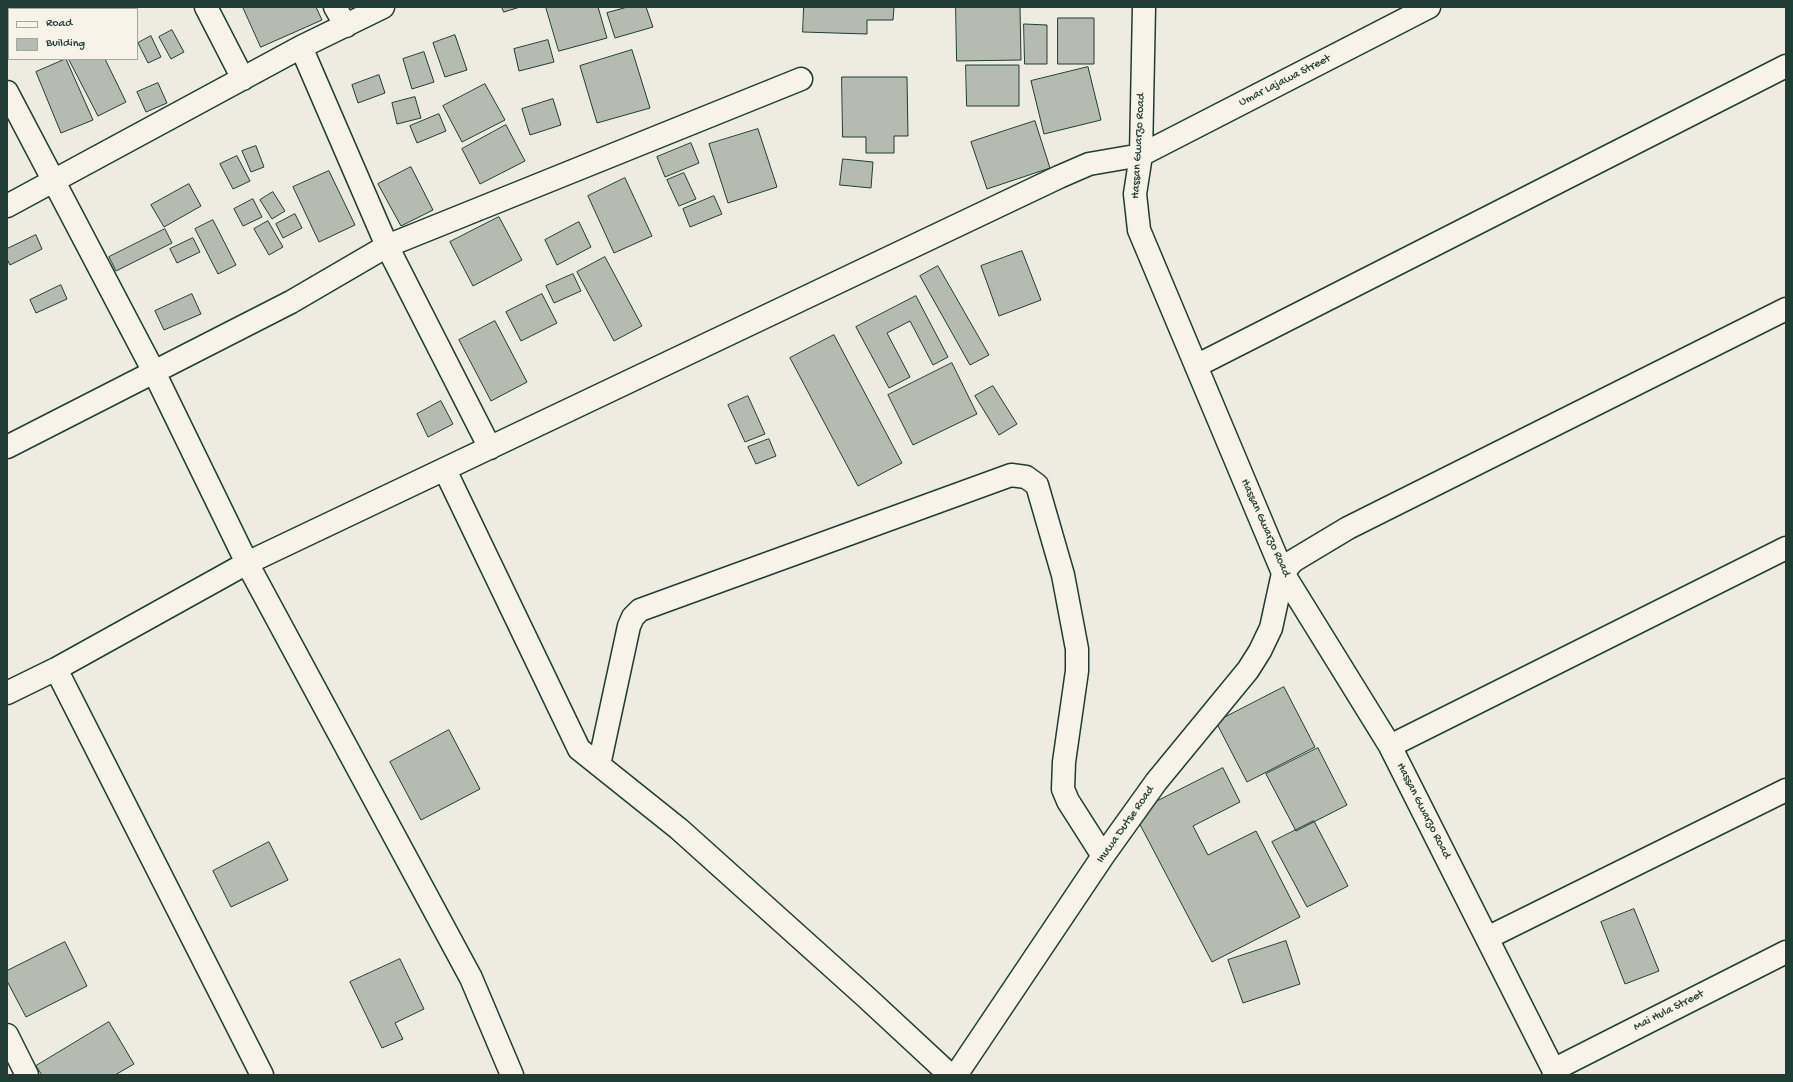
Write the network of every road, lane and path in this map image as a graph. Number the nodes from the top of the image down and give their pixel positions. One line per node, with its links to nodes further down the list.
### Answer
1 (206, 7): 8 (street)
2 (383, 7): 5 (street)
3 (1144, 7): 11 (street, Hassan Gwarzo Road)
4 (1429, 7): 11 (street, Umar Lajawa Street)
5 (340, 16): 6 (street)
6 (301, 47): 8 (street); 14 (street)
7 (1786, 66): 16 (street)
8 (243, 79): 12 (street)
9 (801, 79): 14 (street)
10 (7, 92): 12 (street)
11 (1141, 155): 16 (street, Hassan Gwarzo Road); 19 (street, Umar Lajawa Street)
12 (54, 182): 13 (street); 17 (street)
13 (7, 206)
14 (387, 246): 17 (street); 19 (street)
15 (1786, 309): 23 (street)
16 (1196, 366): 23 (street, Hassan Gwarzo Road)
17 (154, 372): 18 (street); 22 (street)
18 (7, 447)
19 (490, 448): 20 (street, Umar Lajawa Street)
20 (445, 470): 22 (street, Umar Lajawa Street); 27 (street)
21 (1786, 548): 26 (street)
22 (247, 563): 24 (street, Umar Lajawa Street); 36 (street)
23 (1283, 573): 26 (street, Hassan Gwarzo Road); 29 (street, Inuwa Dutse Road)
24 (56, 669): 25 (street, Umar Lajawa Street); 35 (street)
25 (7, 693)
26 (1390, 746): 30 (street, Hassan Gwarzo Road)
27 (599, 765): 29 (street); 37 (street)
28 (1786, 790): 30 (street)
29 (1104, 856): 38 (street, Inuwa Dutse Road)
30 (1487, 938): 33 (street, Hassan Gwarzo Road)
31 (1786, 952): 33 (street, Mai Hula Street)
32 (7, 1035): 34 (street)
33 (1554, 1072)
34 (28, 1075)
35 (262, 1075)
36 (512, 1075)
37 (950, 1075)
38 (956, 1075)

